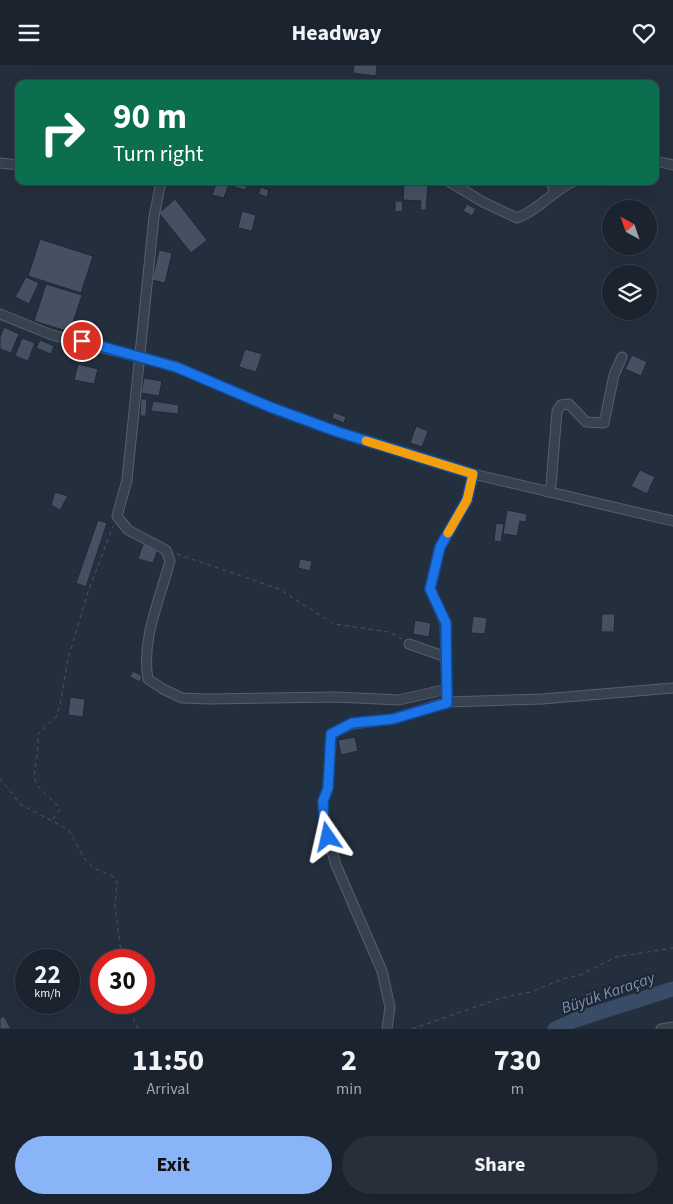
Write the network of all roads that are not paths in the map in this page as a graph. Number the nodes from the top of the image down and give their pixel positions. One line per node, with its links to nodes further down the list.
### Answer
1 (659, 162): 4 (street)
2 (0, 163): 3 (street)
3 (15, 165)
4 (673, 165)
5 (160, 185): 11 (street)
6 (454, 185): 9 (street)
7 (552, 185): 9 (street)
8 (567, 185): 9 (street)
9 (555, 192)
10 (0, 313): 11 (street)
11 (140, 356): 13 (street); 19 (street)
12 (622, 357): 14 (street)
13 (473, 474): 14 (street); 17 (street)
14 (548, 492): 15 (street)
15 (673, 521)
16 (409, 644): 17 (street)
17 (446, 657): 19 (street)
18 (673, 687): 20 (street)
19 (447, 689): 20 (street)
20 (447, 703): 22 (street)
21 (673, 1027): 23 (street)
22 (387, 1029)
23 (661, 1029)

